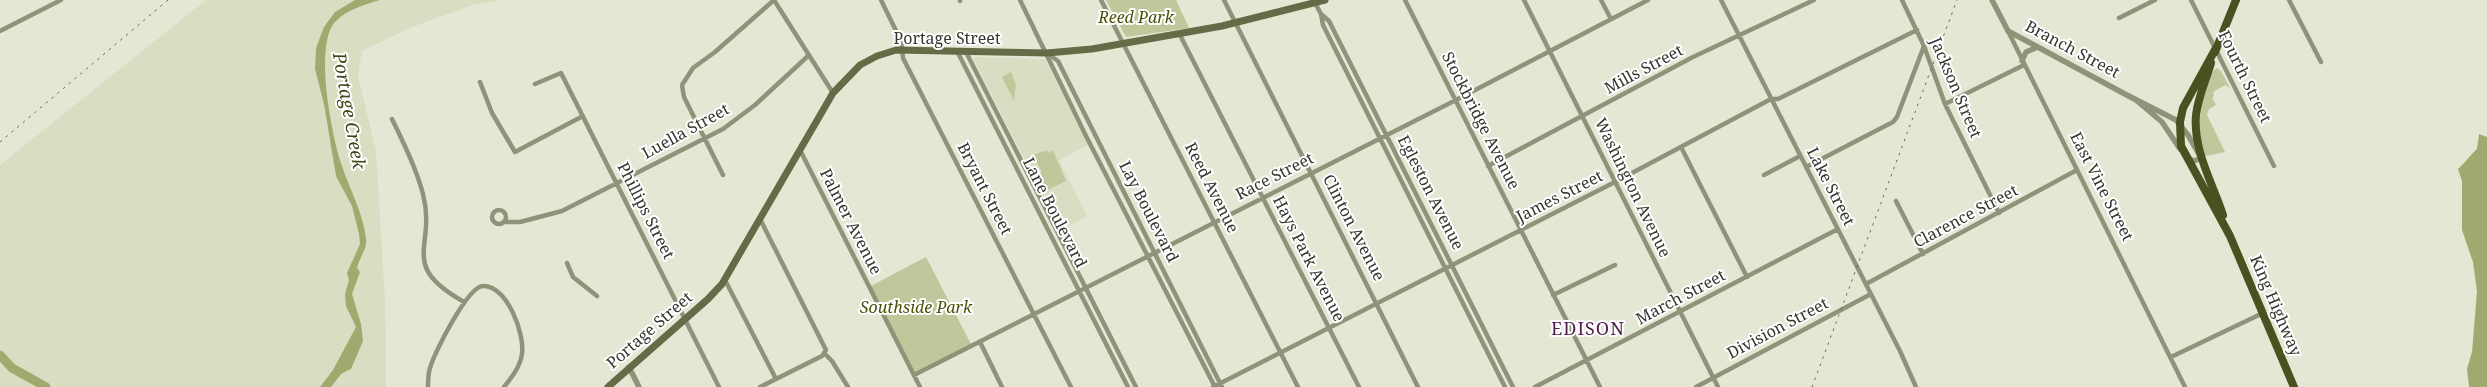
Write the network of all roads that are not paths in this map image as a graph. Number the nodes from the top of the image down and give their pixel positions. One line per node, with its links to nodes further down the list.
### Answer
1 (61, 0): 27 (street)
2 (774, 0): 40 (street); 59 (street)
3 (881, 0): 35 (street, Bryant Street)
4 (1020, 0): 39 (street, Lay Boulevard)
5 (1101, 0): 31 (street, Reed Avenue)
6 (1224, 0): 25 (street, Clinton Avenue)
7 (1325, 0): 20 (main road, Portage Street)
8 (1405, 0): 50 (street, Stockbridge Avenue)
9 (1524, 0): 38 (street, Washington Avenue)
10 (1601, 0): 24 (street)
11 (1648, 0): 24 (street, Race Street)
12 (1721, 0): 30 (street, Lake Street)
13 (1814, 0): 21 (street, Mills Street)
14 (1902, 0): 26 (street, Jackson Street)
15 (1992, 0): 28 (street, East Vine Street)
16 (2155, 0): 23 (street)
17 (2192, 0): 34 (street, Fourth Street)
18 (2236, 0): 34 (main road, King Highway)
19 (2289, 0): 41 (street)
20 (1315, 1): 22 (street, Egleston Avenue); 25 (main road, Portage Street)
21 (1805, 2): 30 (street, Mills Street)
22 (1321, 14): 43 (street, Egleston Avenue); 44 (street, Egleston Avenue)
23 (2118, 18)
24 (1611, 19): 38 (street, Race Street)
25 (1236, 23): 29 (main road, Portage Street); 72 (street, Clinton Avenue)
26 (1917, 30): 32 (street, Jackson Street); 49 (street, James Street)
27 (0, 31)
28 (2008, 31): 33 (street, Branch Street); 42 (street, East Vine Street)
29 (1180, 35): 31 (main road, Portage Street); 79 (street, Hays Park Avenue)
30 (1740, 36): 49 (street, Lake Street); 53 (street, Mills Street)
31 (1124, 44): 39 (main road, Portage Street); 88 (street, Reed Avenue)
32 (1924, 46): 51 (street, Jackson Street); 70 (street)
33 (2038, 47): 42 (street); 48 (street, Branch Street)
34 (2216, 48): 56 (main road, King Highway); 67 (main road, King Highway); 69 (street, Fourth Street)
35 (902, 49): 36 (main road, Portage Street); 47 (main road, Portage Street); 111 (street, Bryant Street)
36 (957, 51): 37 (main road, Portage Street); 64 (street, Lane Boulevard)
37 (966, 52): 39 (main road, Portage Street); 61 (street, Lane Boulevard)
38 (1550, 52): 50 (street, Race Street); 53 (street, Washington Avenue)
39 (1047, 53): 55 (street, Lay Boulevard); 57 (street, Lay Boulevard)
40 (808, 56): 47 (street); 59 (street, Luella Street)
41 (2321, 62)
42 (2023, 63): 51 (street); 71 (street, East Vine Street)
43 (1354, 69): 44 (street); 58 (street, Egleston Avenue)
44 (1347, 73): 60 (street, Egleston Avenue)
45 (480, 82): 52 (street)
46 (534, 84): 52 (street, Phillips Street)
47 (833, 93): 63 (main road, Portage Street)
48 (2123, 93): 56 (street, Branch Street); 66 (street, Branch Street)
49 (1771, 99): 62 (street, James Street); 65 (street, Lake Street)
50 (1456, 100): 58 (street, Race Street); 68 (street, Stockbridge Avenue)
51 (1945, 104): 83 (street, Jackson Street)
52 (583, 116): 75 (street, Phillips Street)
53 (1582, 116): 68 (street, Mills Street); 76 (street, Washington Avenue)
54 (392, 120): 107 (street)
55 (1089, 123): 57 (street); 77 (street, Lay Boulevard)
56 (2180, 123): 66 (main road, King Highway); 67 (street, Branch Street)
57 (1082, 127): 78 (street, Lay Boulevard)
58 (1387, 135): 60 (street, Race Street); 81 (street, Egleston Avenue)
59 (706, 138): 73 (street); 75 (street, Luella Street)
60 (1380, 138): 72 (street, Race Street); 82 (street, Egleston Avenue)
61 (1014, 147): 64 (street); 84 (street, Lane Boulevard)
62 (1681, 147): 76 (street, James Street); 99 (street)
63 (799, 148): 85 (main road, Portage Street); 126 (street, Palmer Avenue)
64 (1008, 150): 86 (street, Lane Boulevard)
65 (1800, 156): 70 (street, Lake Street); 74 (street)
66 (2184, 156): 67 (street); 91 (main road, King Highway)
67 (2201, 158): 91 (main road, King Highway)
68 (1488, 166): 90 (street, Stockbridge Avenue)
69 (2274, 166)
70 (1806, 167): 89 (street, Lake Street)
71 (2077, 170): 83 (street, Clarence Street); 122 (street, East Vine Street)
72 (1311, 174): 79 (street, Race Street); 108 (street, Clinton Avenue)
73 (723, 175)
74 (1764, 175)
75 (616, 182): 87 (street, Luella Street); 112 (street, Phillips Street)
76 (1615, 182): 90 (street, James Street); 109 (street, Washington Avenue)
77 (1122, 189): 78 (street); 92 (street, Lay Boulevard)
78 (1116, 193): 94 (street, Lay Boulevard)
79 (1263, 198): 88 (street, Race Street); 115 (street, Hays Park Avenue)
80 (1896, 200): 93 (street)
81 (1420, 201): 82 (street); 96 (street, Egleston Avenue)
82 (1413, 205): 98 (street, Egleston Avenue)
83 (1999, 212): 93 (street, Clarence Street)
84 (1049, 216): 86 (street); 102 (street, Lane Boulevard)
85 (759, 219): 100 (main road, Portage Street); 119 (street)
86 (1043, 220): 103 (street, Lane Boulevard)
87 (504, 222)
88 (1215, 222): 92 (street, Race Street); 120 (street, Reed Avenue)
89 (1838, 229): 99 (street, March Street); 101 (street, Lake Street)
90 (1521, 231): 96 (street, James Street); 105 (street, Stockbridge Avenue)
91 (2230, 236): 110 (main road, King Highway)
92 (1155, 253): 94 (street, Race Street); 113 (street, Lay Boulevard)
93 (1923, 254): 101 (street, Clarence Street)
94 (1148, 257): 102 (street, Race Street); 114 (street, Lay Boulevard)
95 (566, 263): 106 (street)
96 (1452, 265): 98 (street, James Street); 116 (street, Egleston Avenue)
97 (1614, 265): 105 (street)
98 (1445, 269): 108 (street, James Street); 117 (street, Egleston Avenue)
99 (1747, 278): 109 (street, March Street)
100 (724, 280): 112 (main road, Portage Street); 128 (street)
101 (1866, 284): 104 (street, Lake Street)
102 (1086, 289): 103 (street, Race Street); 121 (street, Lane Boulevard)
103 (1080, 292): 111 (street, Race Street); 123 (street, Lane Boulevard)
104 (1871, 294): 127 (street, Division Street); 152 (street, Lake Street)
105 (1554, 295): 124 (street, Stockbridge Avenue)
106 (597, 296)
107 (464, 302): 130 (street); 131 (street)
108 (1376, 304): 115 (street, James Street); 145 (street, Clinton Avenue)
109 (1680, 312): 124 (street, March Street); 127 (street, Washington Avenue)
110 (2263, 313): 122 (street); 154 (main road, King Highway)
111 (1034, 315): 118 (street, Race Street); 139 (street, Bryant Street)
112 (685, 319): 125 (main road, Portage Street); 134 (street, Phillips Street)
113 (1188, 319): 114 (street); 129 (street, Lay Boulevard)
114 (1182, 322): 142 (street, Lay Boulevard)
115 (1329, 328): 120 (street, James Street); 144 (street, Hays Park Avenue)
116 (1485, 331): 117 (street); 147 (street, Egleston Avenue)
117 (1478, 334): 146 (street, Egleston Avenue)
118 (980, 342): 126 (street, Race Street); 138 (street)
119 (826, 353): 128 (street); 136 (street)
120 (1281, 353): 129 (street, James Street); 143 (street, Reed Avenue)
121 (1119, 354): 123 (street); 141 (street, Lane Boulevard)
122 (2171, 357): 153 (street, East Vine Street)
123 (1113, 358): 140 (street, Lane Boulevard)
124 (1587, 361): 148 (street, March Street); 149 (street, Stockbridge Avenue)
125 (629, 367): 132 (main road, Portage Street); 133 (street)
126 (914, 375): 137 (street, Palmer Avenue)
127 (1713, 378): 150 (street, Division Street); 151 (street, Washington Avenue)
128 (776, 379): 135 (street)
129 (1221, 385): 142 (street, James Street)
130 (428, 387)
131 (504, 387)
132 (608, 387)
133 (639, 387)
134 (719, 387)
135 (760, 387)
136 (848, 387)
137 (920, 387)
138 (1002, 387)
139 (1071, 387)
140 (1128, 387)
141 (1136, 387)
142 (1214, 387)
143 (1298, 387)
144 (1358, 387)
145 (1418, 387)
146 (1505, 387)
147 (1513, 387)
148 (1535, 387)
149 (1600, 387)
150 (1696, 387)
151 (1718, 387)
152 (1916, 387)
153 (2185, 387)
154 (2294, 387)

